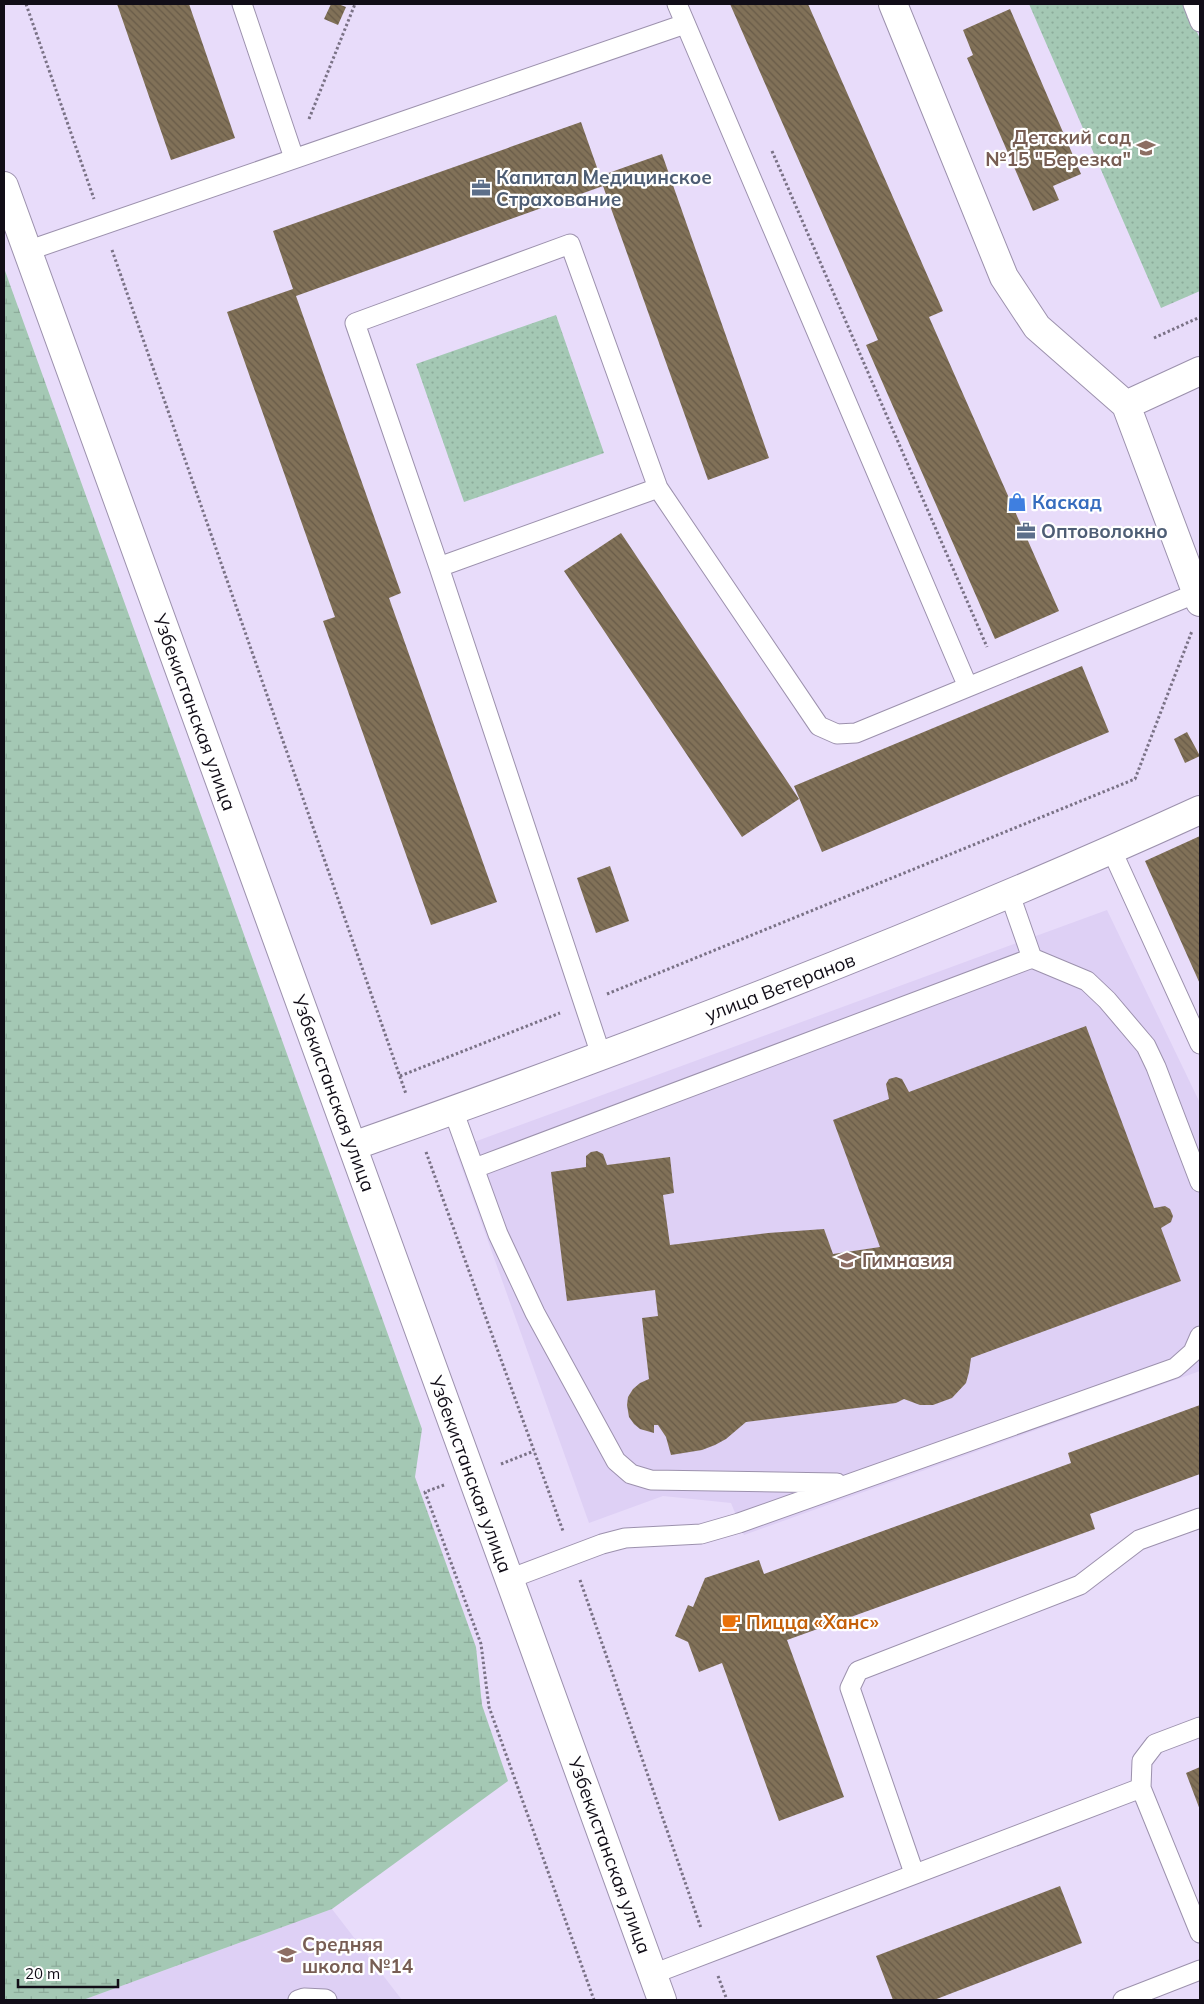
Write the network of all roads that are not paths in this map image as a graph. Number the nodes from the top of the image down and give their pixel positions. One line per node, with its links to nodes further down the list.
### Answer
1 (242, 4): 7 (lane)
2 (677, 4): 6 (lane)
3 (893, 4): 11 (main road)
4 (1193, 4): 5 (lane)
5 (1200, 22)
6 (685, 24): 7 (lane); 15 (lane)
7 (294, 158): 9 (lane)
8 (4, 186): 9 (main road, Узбекистанская улица)
9 (27, 251): 23 (main road, Узбекистанская улица)
10 (1200, 371): 11 (main road)
11 (1126, 405): 14 (main road)
12 (658, 488): 13 (lane); 13 (lane); 15 (lane)
13 (439, 567): 21 (lane)
14 (1197, 607): 15 (lane)
15 (968, 687)
16 (1200, 810): 17 (main road, улица Ветеранов)
17 (1112, 851): 18 (main road, улица Ветеранов); 20 (lane)
18 (1010, 895): 19 (lane); 21 (main road, улица Ветеранов)
19 (1032, 958): 24 (lane); 25 (lane)
20 (1200, 1044)
21 (601, 1055): 22 (main road, улица Ветеранов)
22 (453, 1110): 23 (main road, улица Ветеранов); 24 (lane)
23 (353, 1146): 31 (main road, Узбекистанская улица)
24 (475, 1168): 29 (lane)
25 (1200, 1182)
26 (1200, 1336): 28 (lane)
27 (1200, 1359): 28 (lane)
28 (1175, 1368): 29 (lane)
29 (851, 1483): 31 (lane)
30 (1200, 1518): 34 (lane)
31 (509, 1579): 37 (main road, Узбекистанская улица)
32 (1200, 1727): 33 (lane)
33 (1141, 1788): 34 (lane); 35 (lane)
34 (914, 1873): 37 (lane)
35 (1200, 1933)
36 (1200, 1970): 41 (lane)
37 (653, 1974): 40 (main road, Узбекистанская улица)
38 (298, 2000): 39 (lane)
39 (327, 2000)
40 (662, 2000)
41 (1123, 2000)

